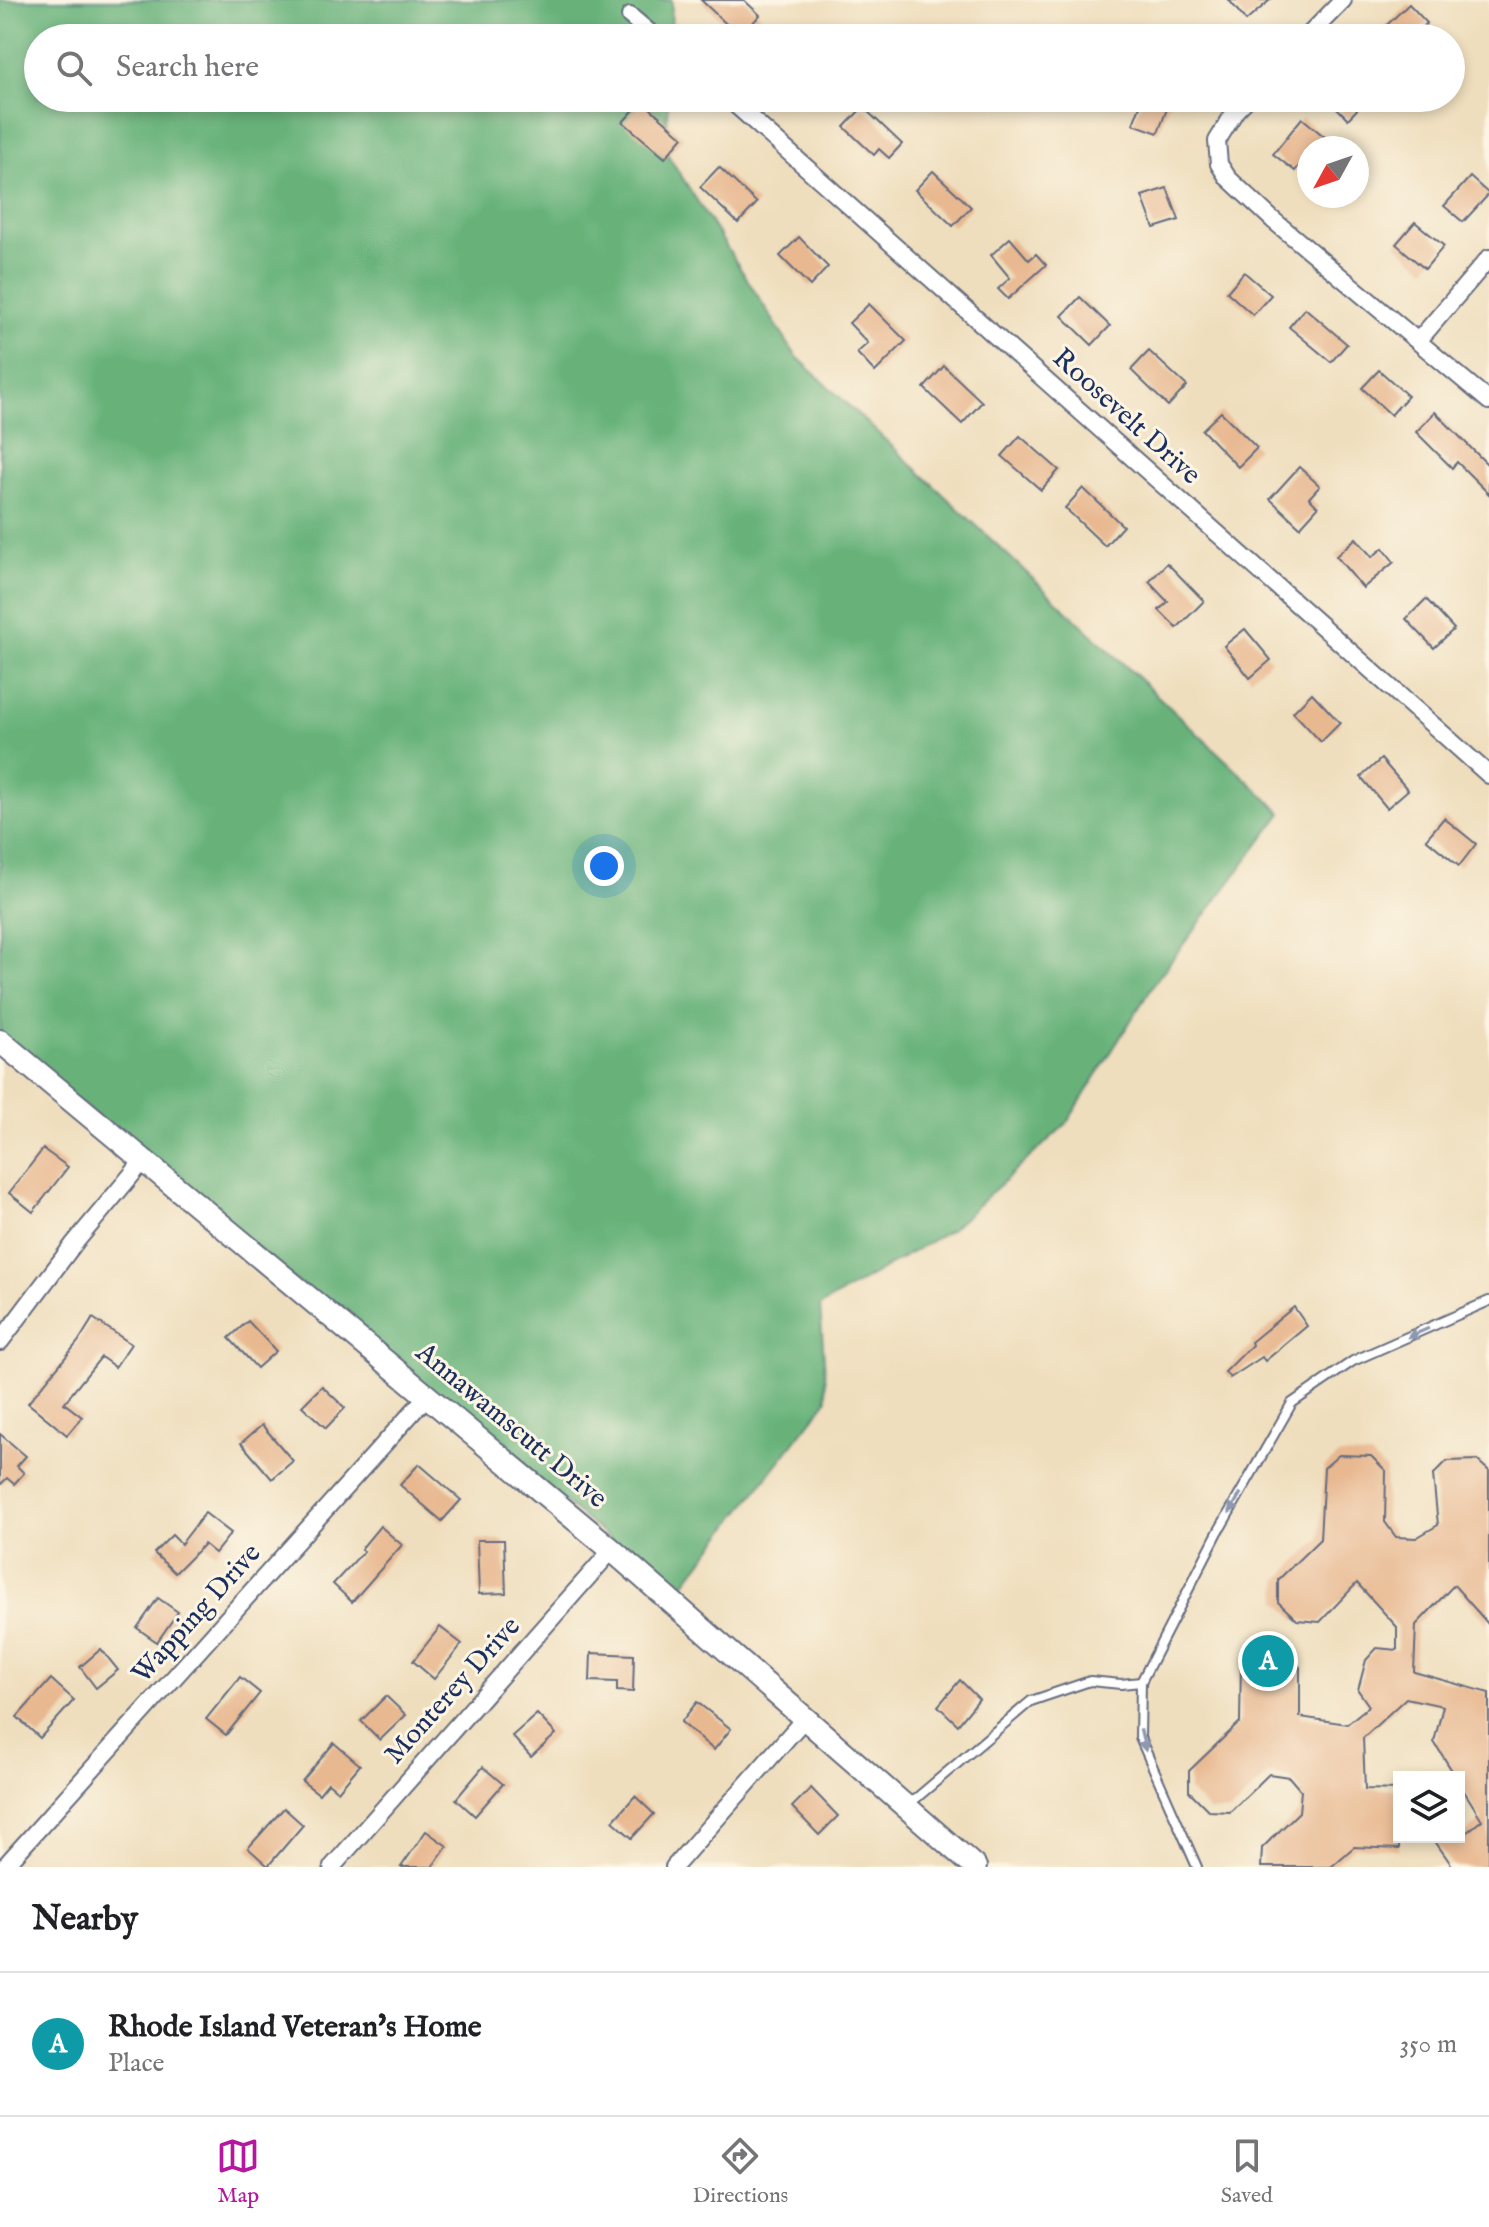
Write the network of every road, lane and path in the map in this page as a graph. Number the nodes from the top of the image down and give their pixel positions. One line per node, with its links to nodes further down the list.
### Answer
1 (1343, 0): 4 (street)
2 (630, 16): 3 (street)
3 (639, 24)
4 (1320, 24)
5 (744, 112): 10 (street, Roosevelt Drive)
6 (1237, 112): 8 (street)
7 (1489, 258): 8 (street)
8 (1418, 341): 9 (street)
9 (1489, 401)
10 (1489, 775)
11 (0, 1041): 12 (street, Annawamscutt Drive)
12 (144, 1160): 14 (street); 15 (street, Annawamscutt Drive)
13 (1489, 1301): 17 (lane, one-way to 17)
14 (0, 1342)
15 (428, 1395): 16 (street, Annawamscutt Drive); 20 (street, Wapping Drive)
16 (612, 1550): 18 (street, Annawamscutt Drive); 21 (street, Monterey Drive)
17 (1141, 1682): 19 (lane); 24 (lane, one-way to 24)
18 (805, 1718): 19 (street, Annawamscutt Drive); 22 (street)
19 (906, 1806): 23 (street, Annawamscutt Drive)
20 (4, 1867)
21 (332, 1867)
22 (674, 1867)
23 (975, 1867)
24 (1197, 1867)

